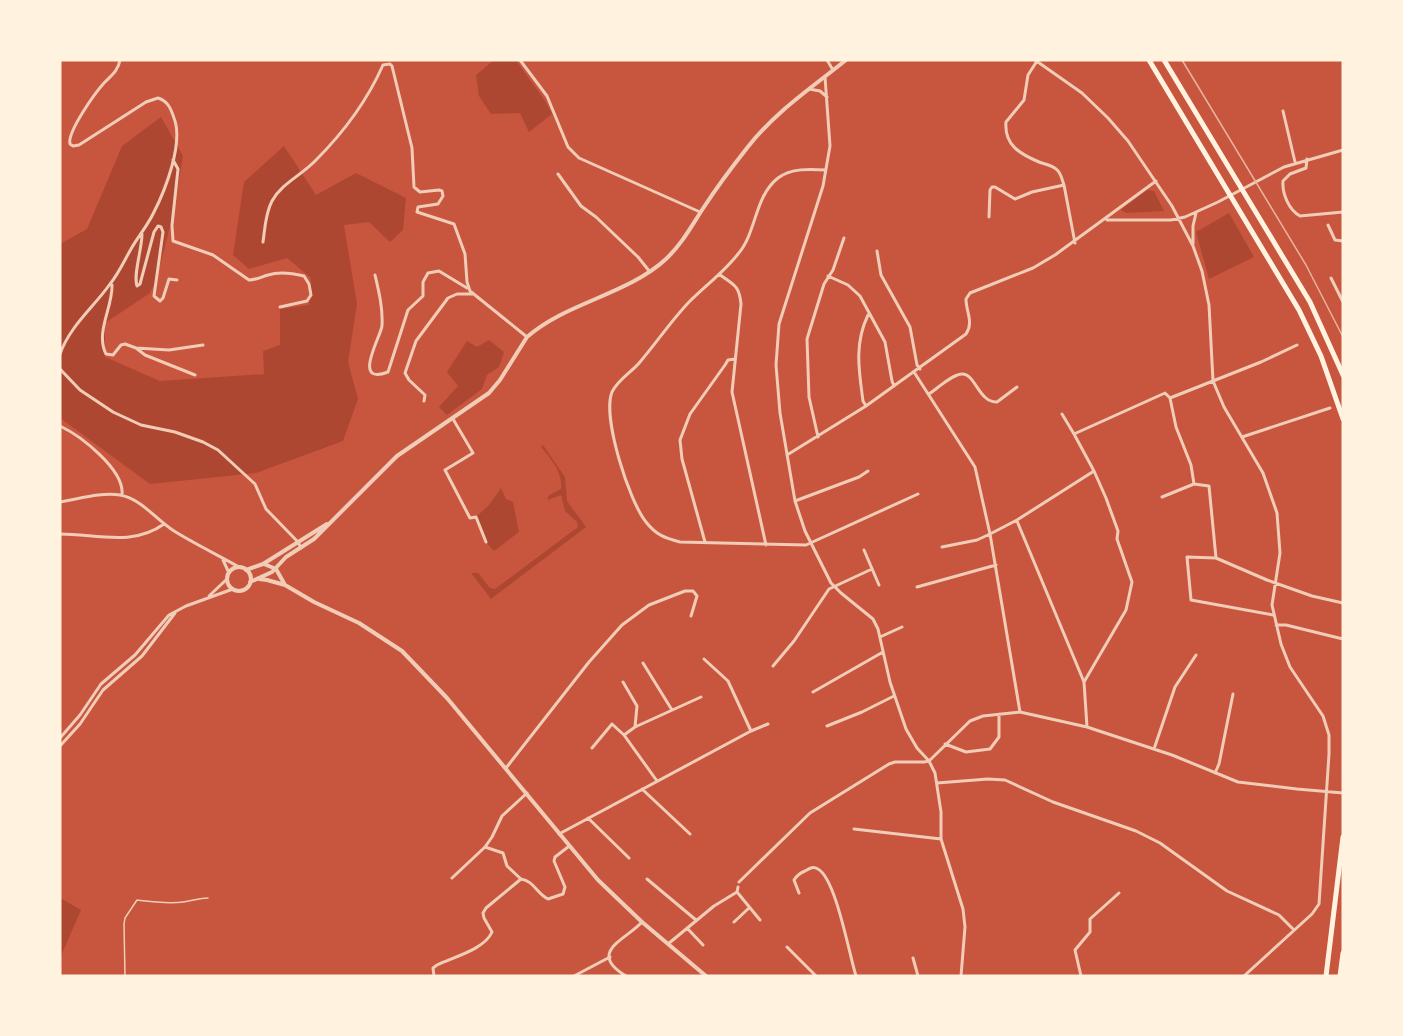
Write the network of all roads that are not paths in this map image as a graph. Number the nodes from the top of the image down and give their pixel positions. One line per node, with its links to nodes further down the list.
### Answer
1 (120, 60): 15 (street)
2 (520, 60): 21 (street)
3 (827, 60): 8 (street)
4 (846, 60): 8 (street)
5 (1036, 60): 19 (street); 20 (street)
6 (1149, 60): 68 (highway)
7 (1164, 60): 57 (highway)
8 (833, 70): 9 (street)
9 (825, 77): 10 (street); 11 (street)
10 (806, 90): 11 (street); 21 (street)
11 (828, 98): 17 (street)
12 (1283, 111): 16 (street)
13 (1343, 150): 14 (street)
14 (1306, 159): 16 (street); 23 (street)
15 (173, 160): 28 (street); 45 (street)
16 (1295, 162): 22 (street)
17 (826, 170): 36 (street); 73 (street)
18 (558, 174): 35 (street)
19 (1156, 181): 25 (street); 26 (street)
20 (1064, 185): 24 (street); 32 (street)
21 (700, 212): 35 (street)
22 (1196, 212): 25 (street); 33 (street)
23 (1343, 212)
24 (989, 217)
25 (1179, 219): 26 (street); 33 (street)
26 (1105, 220): 32 (street)
27 (1328, 225): 30 (street)
28 (142, 232): 40 (street); 41 (street)
29 (844, 238): 38 (street)
30 (1343, 241)
31 (263, 242): 42 (street)
32 (1075, 243): 54 (street)
33 (1193, 246): 58 (street)
34 (877, 251): 54 (street)
35 (650, 272): 47 (street)
36 (719, 274): 52 (street); 89 (street)
37 (375, 275): 42 (street)
38 (828, 276): 46 (street); 71 (street)
39 (1331, 279): 44 (street)
40 (177, 280)
41 (111, 283): 50 (street); 51 (street)
42 (469, 289): 43 (street)
43 (475, 294): 47 (street); 63 (street)
44 (1343, 302)
45 (280, 308)
46 (868, 314): 59 (street); 64 (street)
47 (527, 338): 67 (street)
48 (203, 345): 50 (street)
49 (1298, 345): 58 (street)
50 (136, 348): 56 (street)
51 (60, 354)
52 (735, 359): 89 (street); 91 (street)
53 (60, 369): 87 (street)
54 (920, 369): 55 (street)
55 (914, 372): 59 (street); 61 (street)
56 (195, 375)
57 (1343, 375)
58 (1213, 381): 62 (street); 72 (street)
59 (894, 386): 64 (street)
60 (1017, 387): 61 (street)
61 (929, 394): 86 (street)
62 (1170, 398): 70 (street); 76 (street)
63 (424, 401)
64 (866, 406): 71 (street)
65 (1330, 408): 72 (street)
66 (1062, 414): 70 (street)
67 (453, 419): 82 (street); 88 (street)
68 (1343, 419)
69 (60, 426): 78 (street)
70 (1074, 434): 75 (street)
71 (818, 437): 73 (street)
72 (1242, 437): 107 (street)
73 (787, 455): 80 (street)
74 (868, 471): 80 (street)
75 (1094, 471): 83 (street); 128 (street)
76 (1194, 484): 79 (street); 96 (street)
77 (918, 494): 90 (street)
78 (123, 495): 81 (street); 84 (street)
79 (1162, 496)
80 (795, 501): 90 (street)
81 (60, 502)
82 (336, 519): 87 (street); 93 (street)
83 (1017, 520): 86 (street); 128 (street)
84 (164, 524): 85 (street); 95 (street)
85 (60, 534)
86 (990, 534): 92 (street); 98 (street)
87 (298, 542): 93 (street); 97 (street)
88 (486, 542)
89 (705, 542): 91 (street)
90 (812, 543): 91 (street); 110 (street)
91 (766, 545)
92 (942, 547)
93 (301, 548): 101 (street)
94 (864, 550): 100 (street)
95 (222, 558): 99 (street); 103 (street)
96 (1216, 558): 107 (street); 116 (street)
97 (263, 564): 101 (street); 102 (street)
98 (996, 565): 111 (street); 134 (street)
99 (239, 567): 102 (street); 103 (street)
100 (872, 568): 109 (street); 110 (street)
101 (276, 569): 105 (street); 108 (street)
102 (246, 570): 106 (street)
103 (229, 573): 104 (street)
104 (227, 579): 112 (street); 113 (street)
105 (257, 579): 106 (street); 108 (street)
106 (250, 582): 112 (street)
107 (1275, 583): 114 (street); 116 (street)
108 (285, 585): 148 (street)
109 (879, 585)
110 (834, 586): 120 (street); 126 (street)
111 (917, 587)
112 (233, 589): 113 (street)
113 (208, 597): 115 (street)
114 (1343, 603)
115 (176, 612): 142 (street); 144 (street)
116 (1273, 615): 118 (street)
117 (691, 616): 148 (street)
118 (1276, 625): 121 (street); 153 (street)
119 (902, 627): 120 (street)
120 (880, 637): 122 (street)
121 (1343, 639)
122 (884, 652): 129 (street); 132 (street)
123 (1196, 655): 146 (street)
124 (704, 659): 140 (street)
125 (643, 663): 133 (street)
126 (773, 666)
127 (623, 682): 139 (street)
128 (1084, 682): 138 (street)
129 (813, 692)
130 (1233, 694): 149 (street)
131 (701, 696): 133 (street)
132 (894, 696): 137 (street); 147 (street)
133 (672, 710): 139 (street)
134 (1020, 712): 135 (street); 138 (street)
135 (999, 714): 143 (street); 143 (street)
136 (768, 724): 140 (street)
137 (827, 726)
138 (1087, 727): 146 (street)
139 (635, 728): 141 (street)
140 (751, 731): 150 (street)
141 (624, 735): 145 (street); 150 (street)
142 (60, 738)
143 (945, 744): 147 (street)
144 (60, 746)
145 (592, 748)
146 (1154, 749): 149 (street)
147 (929, 761): 151 (street); 168 (street)
148 (506, 768): 154 (street)
149 (1215, 773): 153 (street)
150 (657, 781): 152 (street)
151 (938, 783): 161 (street); 180 (street)
152 (642, 789): 156 (street); 159 (street)
153 (1326, 791): 155 (street); 180 (street)
154 (527, 793): 158 (street); 162 (street)
155 (1343, 793)
156 (588, 818): 158 (street); 164 (street)
157 (854, 829): 161 (street)
158 (559, 834): 163 (street)
159 (690, 834)
160 (1343, 837): 198 (highway)
161 (941, 839): 195 (street)
162 (485, 847): 165 (street); 166 (street)
163 (568, 847): 166 (street); 177 (street)
164 (629, 858)
165 (452, 878)
166 (521, 879): 188 (street)
167 (647, 879): 175 (street)
168 (739, 882)
169 (738, 887): 170 (street)
170 (737, 892): 174 (street); 175 (street)
171 (799, 893): 193 (street)
172 (1119, 893): 196 (street)
173 (208, 898): 187 (lane)
174 (749, 908): 176 (street); 178 (street)
175 (697, 920): 179 (street)
176 (760, 920)
177 (642, 922): 181 (street); 185 (street)
178 (734, 922)
179 (687, 928): 181 (street); 182 (street)
180 (1294, 930): 197 (street)
181 (668, 944): 191 (street)
182 (703, 945)
183 (787, 947): 192 (street)
184 (1343, 953): 199 (highway)
185 (610, 957): 189 (street); 190 (street)
186 (913, 958): 194 (street)
187 (125, 976)
188 (434, 976)
189 (574, 976)
190 (626, 976)
191 (706, 976)
192 (816, 976)
193 (856, 976)
194 (918, 976)
195 (960, 976)
196 (1080, 976)
197 (1244, 976)
198 (1326, 976)
199 (1340, 976)

